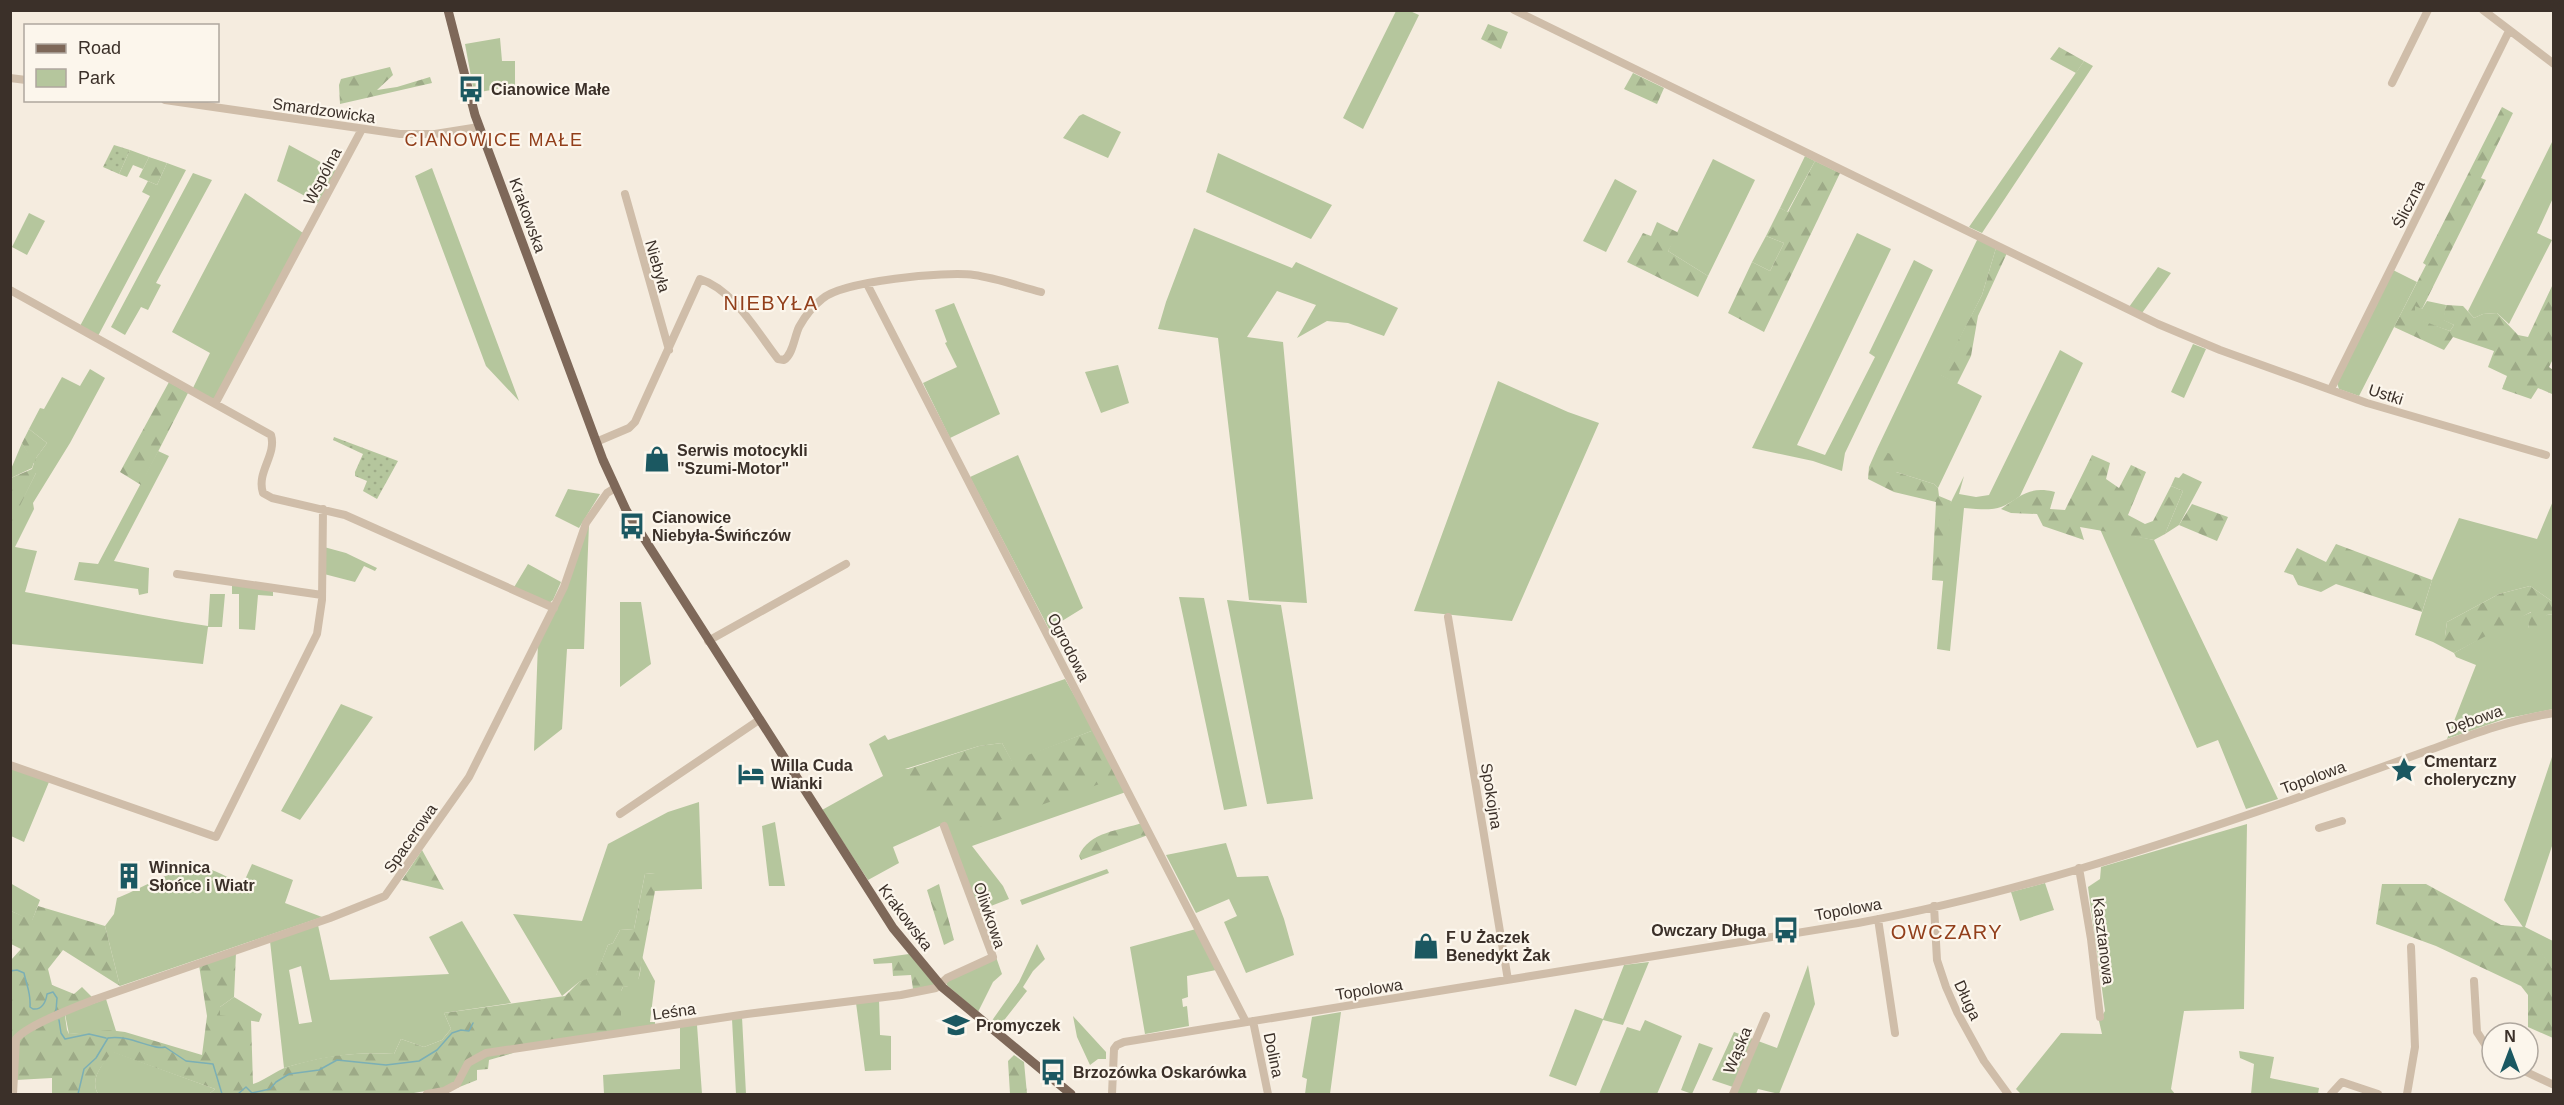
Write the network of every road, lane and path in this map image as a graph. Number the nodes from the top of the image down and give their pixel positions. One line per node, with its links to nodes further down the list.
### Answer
1 (448, 10): 9 (main road, Krakowska)
2 (1514, 10): 16 (street, Ustki)
3 (2428, 10): 7 (street)
4 (2483, 10): 5 (street)
5 (2510, 32): 6 (street); 16 (street, Śliczna)
6 (2553, 64)
7 (2392, 83)
8 (179, 102): 10 (street, Smardzowicka)
9 (479, 127): 10 (street, Smardzowicka); 18 (main road, Krakowska)
10 (362, 129): 17 (street, Wspólna)
11 (626, 194): 15 (street, Niebyła)
12 (867, 284): 14 (street); 15 (street); 45 (street, Ogrodowa)
13 (10, 290): 17 (street)
14 (1041, 292)
15 (668, 347): 18 (street)
16 (2331, 389): 19 (street, Ustki)
17 (215, 404): 21 (street)
18 (596, 442): 20 (main road, Krakowska)
19 (2546, 454)
20 (615, 488): 25 (street, Spacerowa); 27 (main road, Krakowska)
21 (323, 509): 24 (street); 25 (street)
22 (846, 564): 27 (street)
23 (177, 574): 24 (street)
24 (322, 595): 31 (street)
25 (554, 608): 48 (street, Spacerowa)
26 (1448, 617): 40 (street, Spokojna)
27 (708, 641): 29 (main road, Krakowska)
28 (2553, 713): 30 (street, Dębowa)
29 (759, 720): 32 (street); 42 (main road, Krakowska)
30 (2405, 758): 36 (street, Topolowa)
31 (10, 765)
32 (620, 814)
33 (2342, 821): 35 (street)
34 (944, 826): 42 (street, Oliwkowa)
35 (2319, 828)
36 (2079, 868): 37 (street, Topolowa); 44 (street, Kasztanowa)
37 (1934, 906): 38 (street, Topolowa); 54 (street, Długa)
38 (1878, 919): 40 (street, Topolowa); 46 (street)
39 (2411, 947): 57 (street)
40 (1508, 980): 45 (street, Topolowa)
41 (2474, 981): 47 (street)
42 (940, 983): 49 (street, Leśna); 50 (main road, Krakowska)
43 (1766, 1016): 53 (street, Wąska)
44 (2100, 1017)
45 (1250, 1021): 51 (street, Topolowa); 52 (street, Dolina)
46 (1895, 1033)
47 (2480, 1037)
48 (13, 1095)
49 (427, 1095)
50 (1071, 1095)
51 (1112, 1095)
52 (1268, 1095)
53 (1733, 1095)
54 (2007, 1095)
55 (2331, 1095): 56 (street)
56 (2378, 1095)
57 (2407, 1095)

